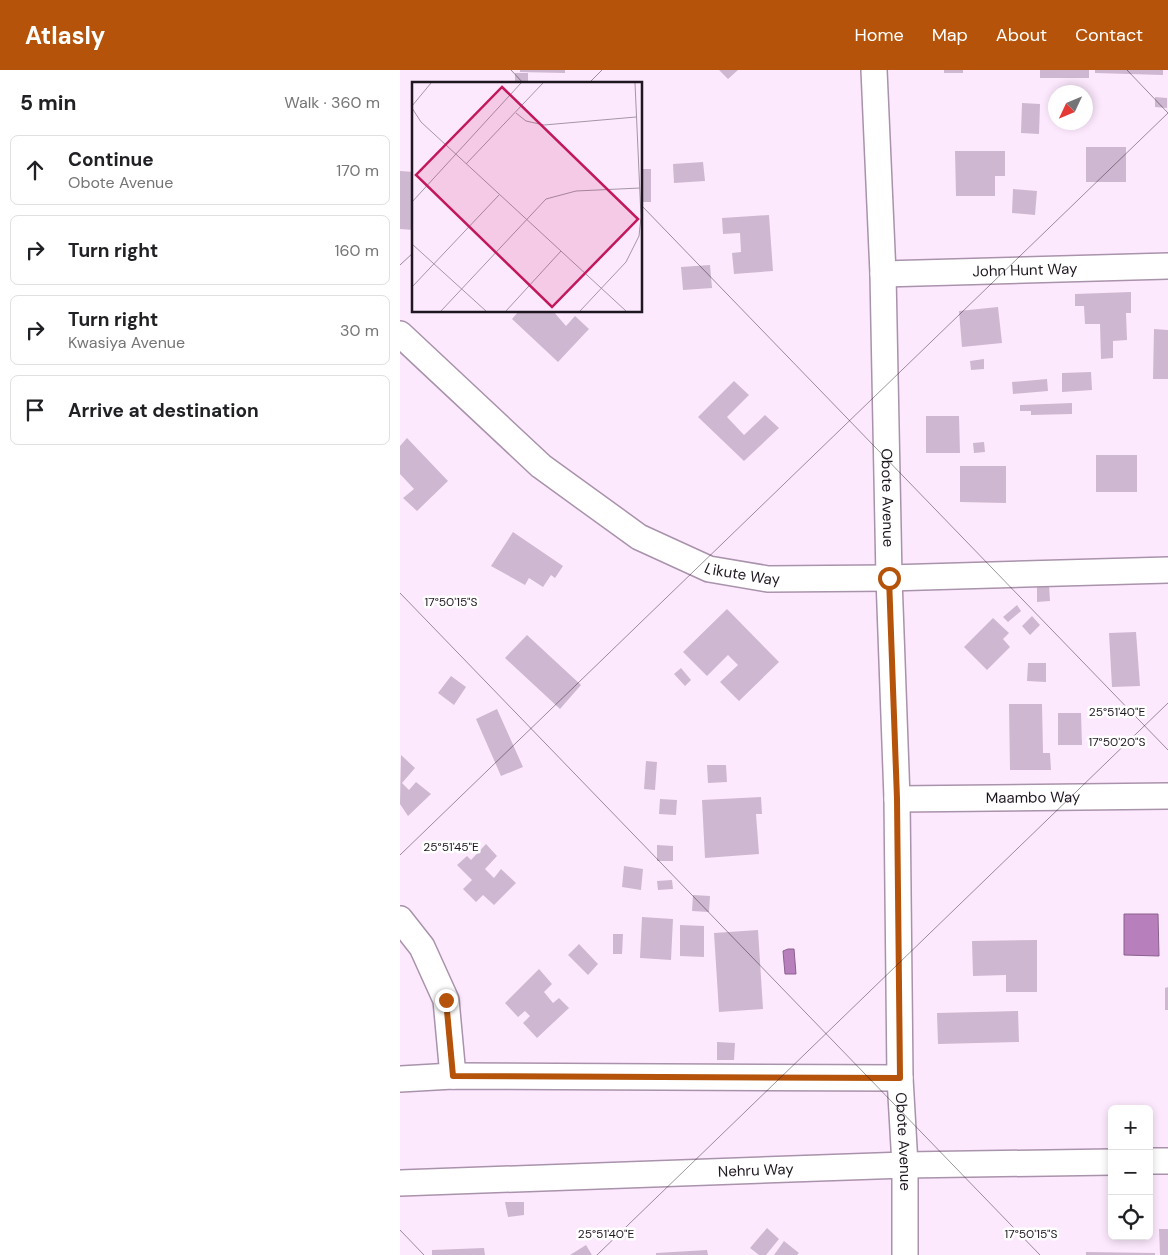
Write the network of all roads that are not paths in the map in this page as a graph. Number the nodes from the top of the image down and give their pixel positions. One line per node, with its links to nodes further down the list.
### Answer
1 (874, 70): 3 (street, Obote Avenue)
2 (1168, 266): 3 (street, John Hunt Way)
3 (883, 274): 6 (street, Obote Avenue)
4 (400, 334): 6 (street, Likute Way)
5 (1168, 570): 6 (street, Likute Way)
6 (889, 578): 8 (street, Obote Avenue)
7 (1168, 796): 8 (street, Maambo Way)
8 (897, 799): 11 (street, Obote Avenue)
9 (400, 919): 10 (street)
10 (453, 1076): 11 (street); 12 (street)
11 (900, 1078): 16 (street, Obote Avenue)
12 (400, 1079)
13 (1153, 1161): 14 (street)
14 (1168, 1161)
15 (1108, 1162): 16 (street, Nehru Way)
16 (905, 1165): 17 (street, Nehru Way); 18 (street, Obote Avenue)
17 (400, 1183)
18 (905, 1255)

